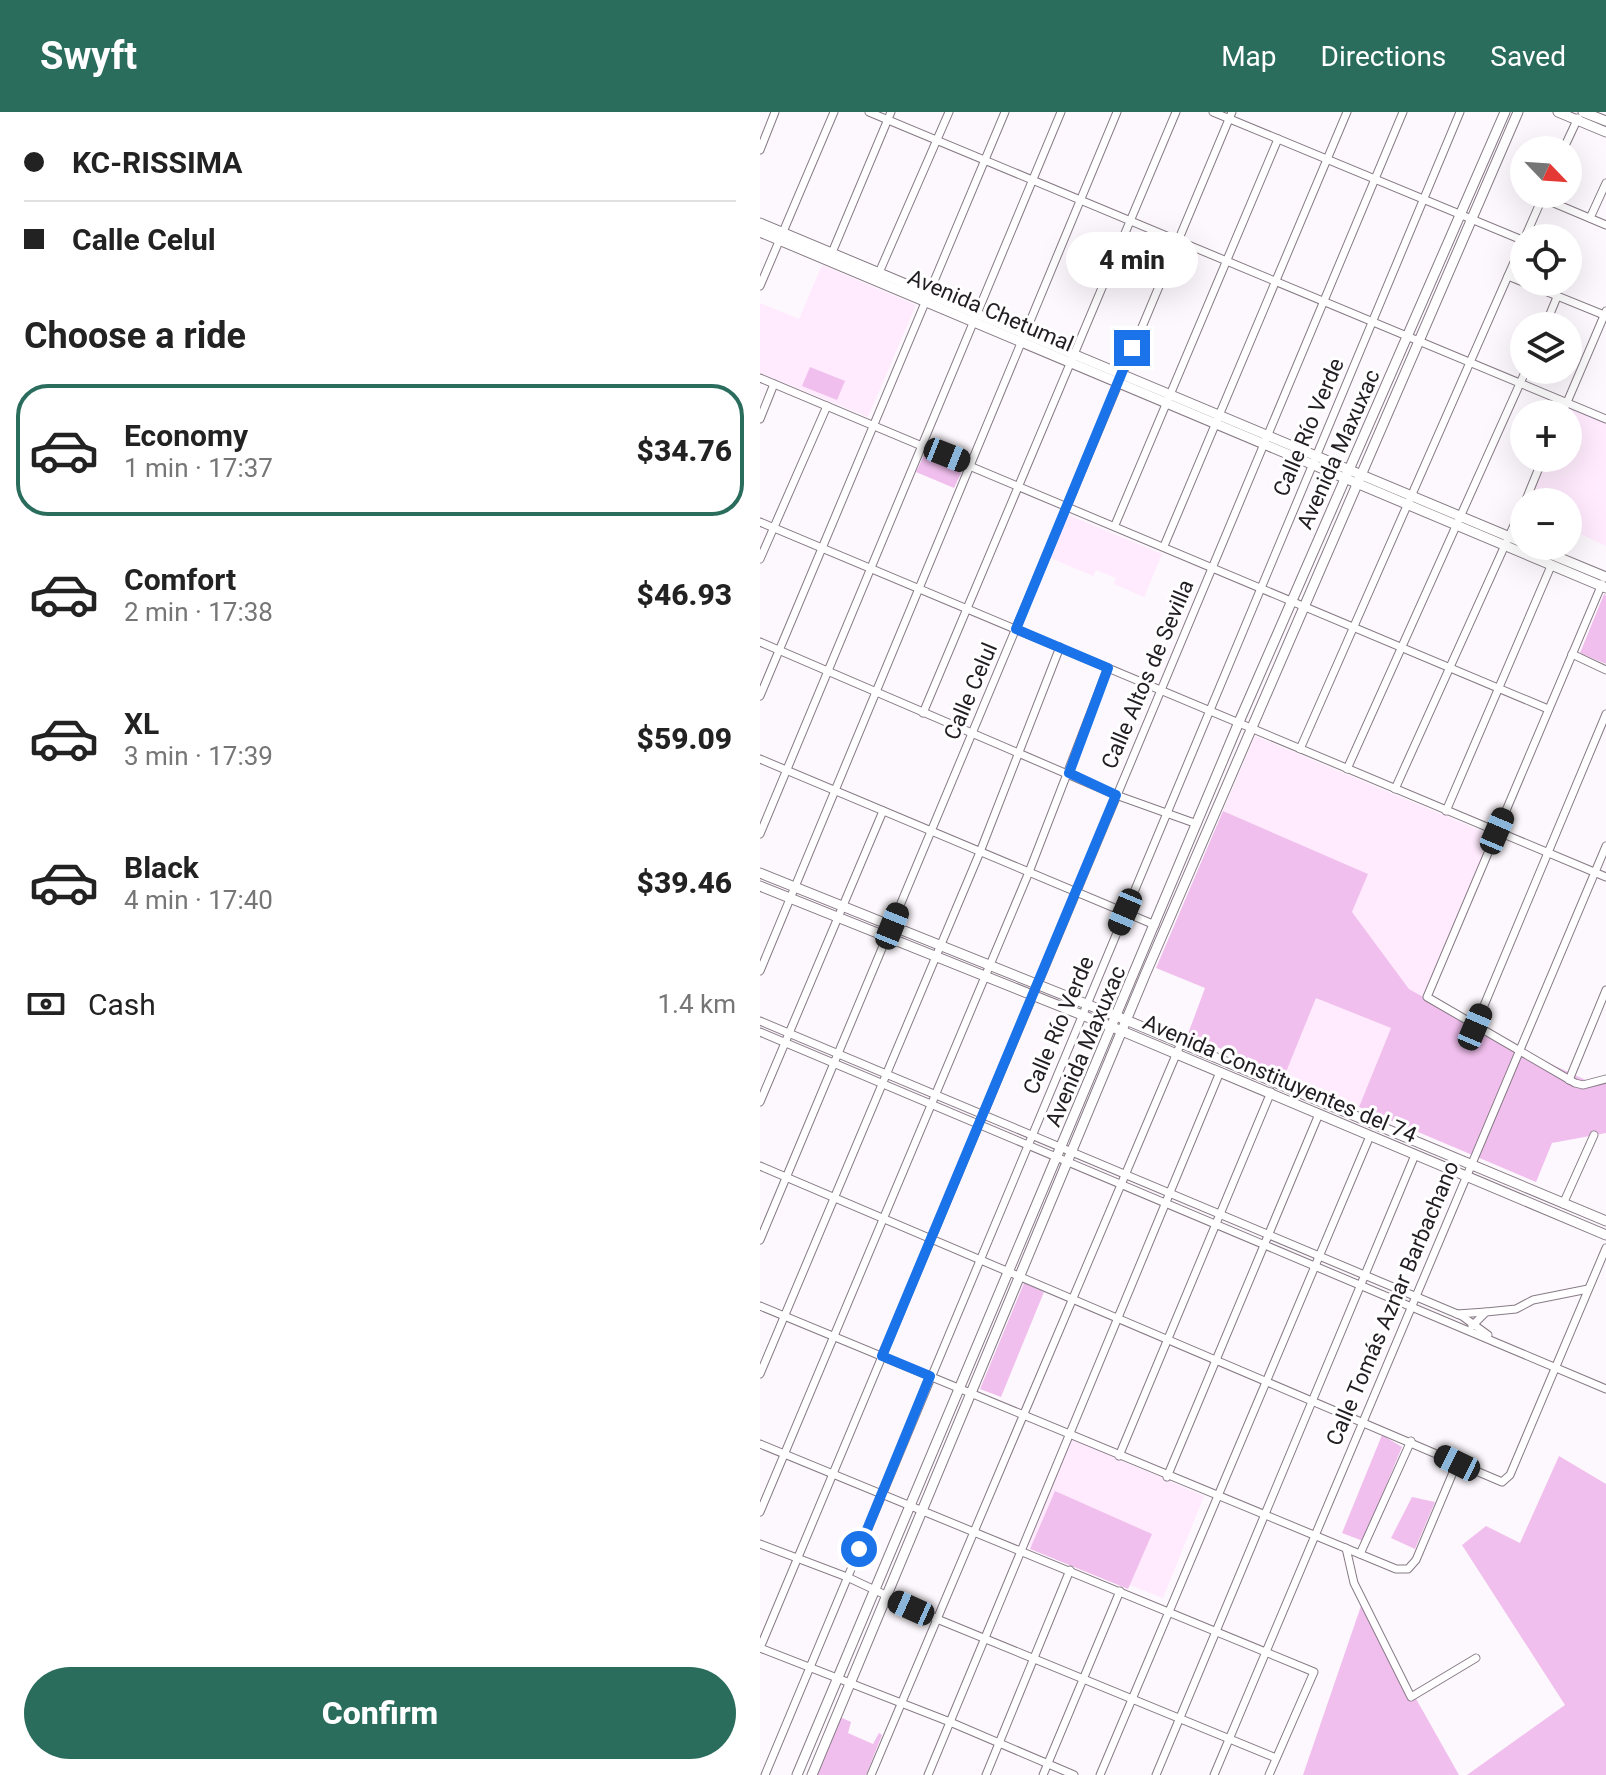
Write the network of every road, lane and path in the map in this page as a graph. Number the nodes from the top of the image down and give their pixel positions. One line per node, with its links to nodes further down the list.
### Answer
1 (775, 112): 24 (street)
2 (834, 112): 41 (street)
3 (869, 112): 18 (street)
4 (949, 112): 23 (street)
5 (1005, 112): 26 (street)
6 (1061, 112): 28 (street)
7 (1117, 112): 31 (street)
8 (1176, 112): 36 (street)
9 (1213, 112): 16 (street)
10 (1347, 112): 25 (street)
11 (1403, 112): 27 (street, Calle Altos de Sevilla)
12 (1460, 112): 30 (street, Calle Río Verde)
13 (1505, 112): 33 (main road, Avenida Maxuxac)
14 (1518, 112): 35 (main road, Avenida Maxuxac)
15 (1558, 112): 17 (main road)
16 (1231, 115): 22 (street); 42 (street, Calle Celul)
17 (1580, 115): 19 (main road); 20 (main road); 21 (street)
18 (889, 116): 23 (street); 43 (street)
19 (1606, 121)
20 (1606, 132)
21 (1570, 136)
22 (1278, 139): 25 (street); 44 (street)
23 (937, 141): 26 (street); 47 (street)
24 (760, 150)
25 (1327, 159): 27 (street); 48 (street)
26 (985, 161): 28 (street); 51 (street)
27 (1375, 178): 30 (street); 52 (street, Calle Altos de Sevilla)
28 (1031, 180): 31 (street); 55 (street)
29 (1606, 183): 34 (street)
30 (1423, 198): 33 (street); 56 (street, Calle Río Verde)
31 (1079, 201): 36 (street); 57 (street)
32 (1569, 208): 34 (street)
33 (1459, 215): 35 (street); 58 (main road, Avenida Maxuxac)
34 (1590, 218): 38 (street)
35 (1471, 219): 40 (street); 59 (main road, Avenida Maxuxac)
36 (1130, 221): 42 (street); 60 (street)
37 (760, 223): 41 (main road, Avenida Chetumal)
38 (1606, 225)
39 (760, 232): 41 (main road, Avenida Chetumal)
40 (1510, 235)
41 (781, 236): 43 (main road, Avenida Chetumal); 49 (street)
42 (1177, 242): 44 (street); 63 (street, Calle Celul)
43 (831, 257): 47 (main road, Avenida Chetumal)
44 (1227, 262): 48 (street); 66 (street)
45 (1510, 271): 46 (street)
46 (1508, 276): 50 (street); 61 (street)
47 (877, 277): 51 (main road, Avenida Chetumal)
48 (1276, 283): 52 (street); 73 (street)
49 (760, 286)
50 (1557, 297): 53 (street); 54 (street)
51 (926, 298): 55 (main road, Avenida Chetumal); 74 (street)
52 (1323, 302): 56 (street); 75 (street, Calle Altos de Sevilla)
53 (1551, 312)
54 (1605, 313): 68 (street)
55 (975, 318): 57 (main road, Avenida Chetumal); 76 (street)
56 (1372, 324): 58 (street); 77 (street, Calle Río Verde)
57 (1023, 338): 60 (main road, Avenida Chetumal); 78 (street)
58 (1407, 338): 59 (street); 79 (main road, Avenida Maxuxac)
59 (1418, 342): 61 (street); 80 (main road, Avenida Maxuxac)
60 (1072, 359): 63 (main road, Avenida Chetumal); 81 (street)
61 (1471, 364): 65 (street); 82 (street)
62 (760, 378): 64 (street)
63 (1119, 379): 66 (main road, Avenida Chetumal); 83 (street, Calle Celul)
64 (774, 384): 69 (street); 71 (street)
65 (1520, 385): 67 (street); 84 (street)
66 (1169, 400): 73 (main road, Avenida Chetumal); 86 (street)
67 (1559, 400)
68 (1568, 400)
69 (827, 406): 74 (street); 87 (street)
70 (1582, 409): 72 (street)
71 (760, 419)
72 (1606, 419)
73 (1217, 420): 75 (main road, Avenida Chetumal); 91 (street)
74 (873, 424): 76 (street); 92 (street)
75 (1264, 440): 77 (main road, Avenida Chetumal); 96 (street, Calle Altos de Sevilla)
76 (923, 445): 78 (street); 97 (street)
77 (1313, 460): 79 (main road, Avenida Chetumal); 100 (street, Calle Río Verde)
78 (970, 464): 81 (street); 99 (street)
79 (1346, 474): 80 (main road, Avenida Chetumal); 101 (main road, Avenida Maxuxac)
80 (1359, 480): 82 (main road, Avenida Chetumal); 101 (main road, Avenida Maxuxac)
81 (1019, 484): 83 (street); 102 (street)
82 (1410, 501): 84 (main road, Avenida Chetumal); 103 (street)
83 (1067, 506): 86 (street); 104 (street, Calle Celul)
84 (1458, 521): 89 (main road, Avenida Chetumal); 106 (street)
85 (760, 522): 87 (street)
86 (1115, 525): 91 (street)
87 (774, 528): 92 (street); 93 (street)
88 (1510, 534): 89 (street)
89 (1507, 541): 90 (main road, Avenida Chetumal); 95 (main road, Avenida Chetumal); 110 (street)
90 (1510, 541)
91 (1164, 546): 96 (street)
92 (821, 550): 97 (street); 108 (street)
93 (760, 559)
94 (1561, 560): 98 (main road)
95 (1551, 566): 98 (main road, Avenida Chetumal); 114 (street)
96 (1211, 568): 100 (street); 115 (street, Calle Altos de Sevilla)
97 (869, 569): 99 (street); 112 (street)
98 (1605, 581): 109 (street)
99 (918, 588): 102 (street); 116 (street)
100 (1260, 588): 101 (street); 119 (street, Calle Río Verde)
101 (1297, 604): 103 (street); 122 (main road, Avenida Maxuxac); 123 (main road, Avenida Maxuxac)
102 (966, 608): 104 (street); 120 (street)
103 (1355, 626): 106 (street); 125 (street)
104 (1016, 629): 107 (street); 124 (street, Calle Celul)
105 (760, 642): 108 (street)
106 (1403, 646): 110 (street); 128 (street)
107 (1060, 647): 111 (street); 126 (street)
108 (779, 650): 112 (street); 117 (street)
109 (1572, 654): 113 (street); 118 (street)
110 (1451, 667): 114 (street); 131 (street)
111 (1108, 668): 115 (street); 130 (street)
112 (828, 670): 116 (street); 129 (street)
113 (1606, 670)
114 (1502, 688): 118 (street); 135 (street)
115 (1159, 690): 119 (street); 133 (street, Calle Altos de Sevilla)
116 (876, 691): 120 (street); 132 (street)
117 (760, 696)
118 (1548, 709): 139 (street)
119 (1210, 710): 122 (street); 136 (street, Calle Río Verde)
120 (923, 713): 124 (street)
121 (1606, 714): 143 (street)
122 (1239, 722): 123 (street); 137 (main road, Avenida Maxuxac)
123 (1251, 728): 125 (street); 168 (main road, Avenida Maxuxac)
124 (971, 732): 126 (street); 138 (street, Calle Celul)
125 (1300, 749): 128 (street)
126 (1020, 753): 130 (street); 142 (street)
127 (760, 759): 129 (street)
128 (1347, 769): 131 (street)
129 (786, 771): 132 (street); 140 (street)
130 (1069, 773): 133 (street); 144 (street)
131 (1395, 789): 135 (street)
132 (834, 791): 134 (street); 149 (street)
133 (1116, 795): 136 (street); 150 (street, Calle Altos de Sevilla)
134 (883, 811): 138 (street); 152 (street)
135 (1446, 811): 139 (street)
136 (1168, 812): 137 (street); 153 (street, Calle Río Verde)
137 (1197, 824): 155 (main road, Avenida Maxuxac)
138 (930, 831): 142 (street); 156 (street, Calle Celul)
139 (1497, 831): 143 (street); 171 (street)
140 (760, 834)
141 (1606, 846): 145 (street, Calle Tomás Aznar Barbachano)
142 (980, 852): 144 (street); 158 (street)
143 (1549, 853): 145 (street); 171 (street)
144 (1029, 872): 150 (street); 160 (street)
145 (1595, 872): 147 (street); 177 (street, Calle Tomás Aznar Barbachano)
146 (760, 873): 149 (main road, Avenida Constituyentes del 74)
147 (1606, 877)
148 (760, 886): 151 (main road, Avenida Constituyentes del 74)
149 (795, 887): 151 (street); 152 (main road, Avenida Constituyentes del 74)
150 (1076, 892): 153 (street); 163 (street, Calle Altos de Sevilla)
151 (791, 898): 154 (main road, Avenida Constituyentes del 74); 161 (street)
152 (844, 907): 154 (street); 156 (main road, Avenida Constituyentes del 74)
153 (1125, 912): 155 (street); 166 (street, Calle Río Verde)
154 (839, 917): 157 (main road, Avenida Constituyentes del 74); 174 (street)
155 (1155, 925): 168 (main road, Avenida Maxuxac)
156 (892, 926): 157 (street, Calle Celul); 158 (main road, Avenida Constituyentes del 74)
157 (888, 937): 159 (main road, Avenida Constituyentes del 74); 178 (street, Calle Celul)
158 (940, 945): 159 (street); 160 (main road, Avenida Constituyentes del 74)
159 (935, 956): 162 (main road, Avenida Constituyentes del 74); 182 (street)
160 (989, 965): 162 (street); 163 (main road, Avenida Constituyentes del 74)
161 (760, 971)
162 (984, 976): 165 (main road, Avenida Constituyentes del 74); 188 (street)
163 (1037, 984): 165 (street, Calle Altos de Sevilla); 166 (main road, Avenida Constituyentes del 74)
164 (1606, 990): 184 (street)
165 (1032, 995): 167 (main road, Avenida Constituyentes del 74); 193 (street, Calle Altos de Sevilla)
166 (1087, 1004): 167 (street, Calle Río Verde); 168 (main road, Avenida Constituyentes del 74)
167 (1082, 1015): 170 (main road, Avenida Constituyentes del 74); 198 (street, Calle Río Verde)
168 (1121, 1018): 170 (main road, Avenida Maxuxac); 172 (main road, Avenida Maxuxac); 176 (main road, Avenida Constituyentes del 74)
169 (760, 1021): 174 (street)
170 (1111, 1027): 172 (main road, Avenida Constituyentes del 74); 199 (main road, Avenida Maxuxac)
171 (1475, 1027): 177 (street)
172 (1122, 1031): 179 (main road, Avenida Constituyentes del 74); 199 (main road, Avenida Maxuxac)
173 (760, 1032): 175 (street)
174 (788, 1034): 175 (street); 178 (street)
175 (785, 1043): 180 (street); 189 (street)
176 (1181, 1043): 179 (street); 185 (main road, Avenida Constituyentes del 74)
177 (1518, 1051): 184 (street); 201 (street, Calle Tomás Aznar Barbachano)
178 (837, 1054): 180 (street, Calle Celul); 182 (street)
179 (1176, 1054): 181 (main road, Avenida Constituyentes del 74); 203 (street)
180 (833, 1064): 186 (street); 205 (street, Calle Celul)
181 (1220, 1072): 187 (main road, Avenida Constituyentes del 74); 207 (street)
182 (884, 1075): 186 (street); 188 (street)
183 (1606, 1079): 184 (street)
184 (1569, 1080)
185 (1275, 1082): 187 (street); 191 (main road, Avenida Constituyentes del 74)
186 (881, 1084): 190 (street); 208 (street)
187 (1270, 1093): 192 (main road, Avenida Constituyentes del 74); 211 (street)
188 (934, 1096): 190 (street); 193 (street)
189 (760, 1102)
190 (931, 1105): 194 (street); 212 (street)
191 (1348, 1113): 195 (street); 201 (main road, Avenida Constituyentes del 74)
192 (1319, 1114): 195 (main road, Avenida Constituyentes del 74); 216 (street)
193 (982, 1116): 194 (street, Calle Altos de Sevilla); 198 (street)
194 (979, 1125): 198 (street); 218 (street, Calle Altos de Sevilla)
195 (1344, 1125): 197 (main road, Avenida Constituyentes del 74)
196 (1594, 1135): 210 (street)
197 (1370, 1136): 200 (main road, Avenida Constituyentes del 74); 222 (street)
198 (1030, 1139): 199 (street); 223 (street, Calle Río Verde)
199 (1065, 1154): 203 (street); 206 (street); 225 (main road, Avenida Maxuxac); 227 (main road, Avenida Maxuxac)
200 (1415, 1155): 204 (main road, Avenida Constituyentes del 74); 226 (street)
201 (1469, 1164): 204 (street, Calle Tomás Aznar Barbachano); 210 (main road, Avenida Constituyentes del 74)
202 (760, 1166): 205 (street)
203 (1125, 1173): 206 (street); 207 (street)
204 (1464, 1176): 215 (main road, Avenida Constituyentes del 74); 230 (street, Calle Tomás Aznar Barbachano)
205 (786, 1177): 208 (street); 219 (street, Calle Celul)
206 (1121, 1183): 209 (street); 231 (street)
207 (1170, 1193): 209 (street); 211 (street)
208 (834, 1197): 212 (street); 236 (street)
209 (1166, 1203): 214 (street); 237 (street)
210 (1563, 1204): 213 (main road, Avenida Constituyentes del 74)
211 (1220, 1214): 214 (street); 216 (street)
212 (883, 1218): 218 (street); 239 (street)
213 (1606, 1221)
214 (1216, 1224): 220 (street); 240 (street)
215 (1592, 1229): 217 (main road, Avenida Constituyentes del 74); 221 (street)
216 (1268, 1234): 220 (street); 222 (street)
217 (1606, 1235)
218 (931, 1238): 223 (street); 241 (street, Calle Altos de Sevilla)
219 (760, 1240)
220 (1264, 1244): 224 (street); 242 (street)
221 (1606, 1247): 229 (street)
222 (1319, 1256): 224 (street); 226 (street)
223 (979, 1259): 225 (street); 245 (street, Calle Río Verde)
224 (1315, 1266): 228 (street); 247 (street)
225 (1007, 1271): 227 (street); 248 (main road, Avenida Maxuxac)
226 (1364, 1275): 228 (street); 230 (street)
227 (1020, 1276): 231 (street); 250 (main road, Avenida Maxuxac)
228 (1360, 1284): 232 (street); 251 (street)
229 (1588, 1289): 234 (street); 243 (street)
230 (1414, 1296): 232 (street, Calle Tomás Aznar Barbachano); 235 (street)
231 (1073, 1299): 237 (street); 252 (street)
232 (1410, 1305): 238 (street); 253 (street, Calle Tomás Aznar Barbachano)
233 (760, 1306): 236 (street)
234 (1486, 1312): 235 (street); 238 (street)
235 (1456, 1314): 238 (street)
236 (784, 1316): 239 (street); 244 (street)
237 (1118, 1318): 240 (street); 254 (street)
238 (1471, 1328): 243 (street)
239 (833, 1336): 241 (street); 257 (street)
240 (1169, 1339): 242 (street); 258 (street)
241 (882, 1356): 245 (street); 260 (street, Calle Altos de Sevilla)
242 (1216, 1359): 247 (street); 261 (street)
243 (1554, 1366): 249 (street); 259 (street)
244 (760, 1374)
245 (930, 1376): 248 (street); 262 (street, Calle Río Verde)
246 (1606, 1377): 249 (street)
247 (1265, 1380): 251 (street); 263 (street)
248 (959, 1388): 250 (street); 264 (main road, Avenida Maxuxac)
249 (1604, 1388)
250 (970, 1393): 252 (street); 265 (main road, Avenida Maxuxac)
251 (1313, 1400): 253 (street); 267 (street)
252 (1024, 1416): 254 (street); 268 (street)
253 (1361, 1419): 255 (street); 269 (street, Calle Tomás Aznar Barbachano)
254 (1070, 1435): 258 (street); 272 (street)
255 (1411, 1441): 259 (street); 273 (street)
256 (760, 1444): 257 (street)
257 (785, 1454): 260 (street); 266 (street)
258 (1119, 1456): 261 (street)
259 (1457, 1463): 273 (street)
260 (833, 1473): 262 (street); 274 (street, Calle Altos de Sevilla)
261 (1167, 1477): 263 (street)
262 (882, 1493): 264 (street); 276 (street, Calle Río Verde)
263 (1219, 1496): 267 (street); 279 (street)
264 (910, 1505): 265 (street); 278 (main road, Avenida Maxuxac)
265 (922, 1509): 268 (street); 278 (main road, Avenida Maxuxac)
266 (760, 1512)
267 (1265, 1515): 269 (street); 281 (street)
268 (973, 1531): 272 (street); 280 (street)
269 (1314, 1535): 271 (street); 284 (street, Calle Tomás Aznar Barbachano)
270 (760, 1544): 274 (street)
271 (1346, 1548): 273 (street); 286 (street)
272 (1023, 1551): 275 (street); 282 (street)
273 (1360, 1554)
274 (797, 1560): 276 (street); 283 (street, Calle Altos de Sevilla)
275 (1070, 1570): 277 (street); 285 (street)
276 (847, 1577): 278 (street); 287 (street, Calle Río Verde)
277 (1120, 1591): 279 (street); 288 (street)
278 (880, 1594): 280 (street); 289 (main road, Avenida Maxuxac)
279 (1171, 1613): 281 (street); 290 (street)
280 (937, 1619): 282 (street); 291 (street)
281 (1216, 1632): 284 (street); 292 (street)
282 (984, 1637): 285 (street); 293 (street)
283 (760, 1648): 287 (street)
284 (1266, 1653): 294 (street, Calle Tomás Aznar Barbachano); 296 (street)
285 (1034, 1658): 288 (street); 295 (street)
286 (1476, 1658)
287 (809, 1668): 289 (street); 298 (street, Calle Río Verde)
288 (1084, 1678): 290 (street); 297 (street)
289 (844, 1681): 291 (street); 299 (main road, Avenida Maxuxac); 300 (main road, Avenida Maxuxac)
290 (1133, 1699): 292 (street); 306 (street)
291 (901, 1704): 293 (street); 301 (street)
292 (1180, 1716): 294 (street); 307 (street)
293 (950, 1722): 295 (street); 302 (street)
294 (1231, 1738): 296 (street); 308 (street, Calle Tomás Aznar Barbachano)
295 (999, 1742): 297 (street); 303 (street)
296 (1276, 1758): 309 (street)
297 (1048, 1764): 304 (street); 305 (street)
298 (765, 1775)
299 (797, 1775)
300 (812, 1775)
301 (871, 1775)
302 (928, 1775)
303 (986, 1775)
304 (1043, 1775)
305 (1074, 1775)
306 (1100, 1775)
307 (1156, 1775)
308 (1214, 1775)
309 (1269, 1775)

